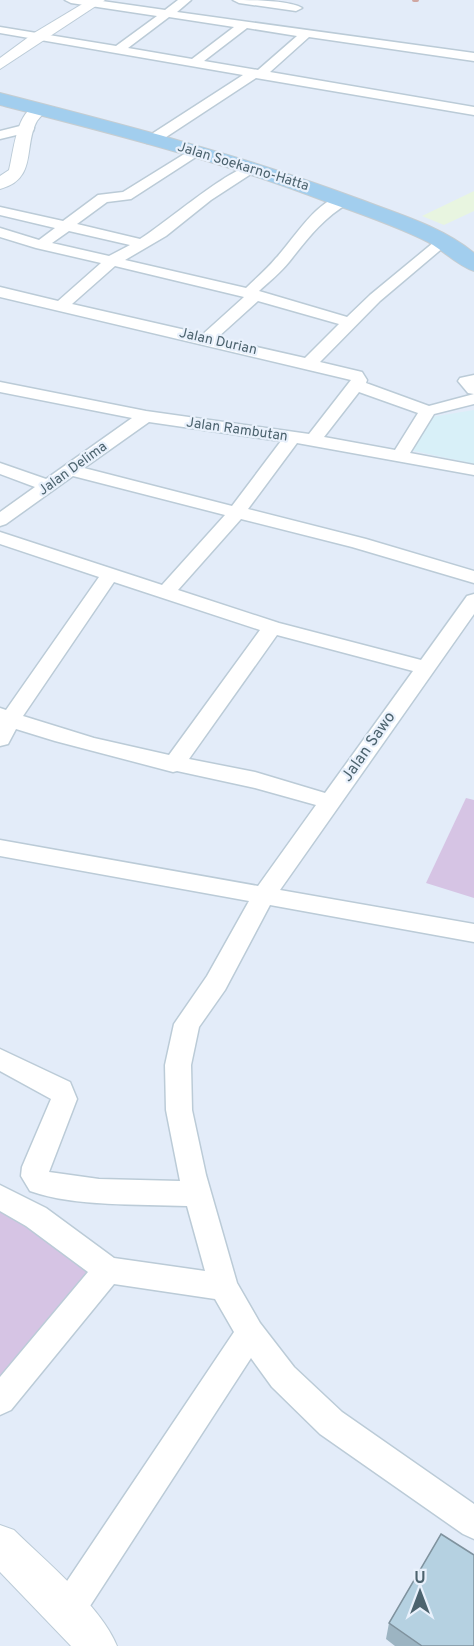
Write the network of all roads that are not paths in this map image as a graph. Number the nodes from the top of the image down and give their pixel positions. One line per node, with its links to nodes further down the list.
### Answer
1 (71, 0): 4 (street)
2 (185, 0): 6 (street)
3 (239, 0): 5 (street)
4 (95, 2): 6 (street); 11 (street)
5 (299, 4): 9 (street)
6 (168, 14): 7 (street); 12 (street)
7 (245, 24): 9 (street); 14 (street)
8 (0, 30): 11 (street)
9 (281, 30): 10 (street)
10 (306, 34): 13 (street); 16 (street)
11 (39, 37): 12 (street); 15 (street)
12 (119, 50): 14 (street)
13 (474, 57)
14 (195, 62): 16 (street)
15 (0, 65)
16 (256, 75): 19 (street); 22 (street)
17 (0, 99): 18 (highway, Jalan Soekarno-Hatta)
18 (39, 109): 20 (street); 22 (highway, Jalan Soekarno-Hatta)
19 (473, 110)
20 (28, 128): 21 (street); 25 (street)
21 (0, 135)
22 (152, 140): 23 (highway, Jalan Soekarno-Hatta)
23 (194, 152): 24 (highway, Jalan Soekarno-Hatta); 28 (street)
24 (249, 169): 26 (highway, Jalan Soekarno-Hatta); 31 (street)
25 (0, 184)
26 (344, 200): 30 (highway, Jalan Soekarno-Hatta); 36 (street)
27 (0, 211): 28 (street)
28 (65, 226): 31 (street); 32 (street)
29 (0, 232): 32 (street)
30 (444, 241): 33 (highway, Jalan Soekarno-Hatta); 38 (street)
31 (140, 243): 34 (street)
32 (41, 245): 34 (street)
33 (472, 258)
34 (112, 261): 36 (street); 37 (street)
35 (0, 292): 37 (street, Jalan Durian)
36 (252, 294): 38 (street); 39 (street)
37 (62, 305): 39 (street, Jalan Durian)
38 (351, 323): 40 (street)
39 (207, 339): 40 (street, Jalan Durian)
40 (309, 363): 42 (street, Jalan Durian)
41 (474, 380): 44 (street)
42 (356, 386): 46 (street); 49 (street)
43 (0, 387): 47 (street, Jalan Rambutan)
44 (474, 389)
45 (474, 399): 46 (street)
46 (428, 411): 50 (street)
47 (146, 416): 48 (street, Jalan Rambutan); 52 (street, Jalan Delima)
48 (292, 438): 49 (street, Jalan Rambutan); 55 (street)
49 (313, 440): 50 (street, Jalan Rambutan)
50 (399, 457): 53 (street, Jalan Rambutan)
51 (0, 468): 54 (street)
52 (70, 470): 54 (street, Jalan Delima); 55 (street)
53 (474, 470)
54 (50, 486): 56 (street, Jalan Delima)
55 (237, 512): 59 (street); 60 (street)
56 (0, 520)
57 (0, 538): 58 (street)
58 (110, 574): 60 (street); 64 (street)
59 (474, 577)
60 (167, 591): 62 (street)
61 (474, 600): 63 (street, Jalan Sawo)
62 (272, 627): 63 (street); 66 (street)
63 (425, 668): 67 (street, Jalan Sawo)
64 (5, 717): 65 (street); 66 (street)
65 (0, 739)
66 (173, 765): 67 (street)
67 (331, 802): 69 (street, Jalan Sawo)
68 (0, 848): 69 (street)
69 (264, 895): 70 (street); 72 (street, Jalan Sawo)
70 (474, 933)
71 (0, 1059): 72 (street)
72 (198, 1194): 75 (street, Jalan Sawo)
73 (0, 1197): 74 (street)
74 (108, 1270): 75 (street); 77 (street)
75 (224, 1287): 76 (street, Jalan Sawo)
76 (250, 1333): 78 (street, Jalan Sawo); 80 (street)
77 (0, 1400)
78 (474, 1523)
79 (0, 1544): 80 (street)
80 (67, 1611): 81 (street)
81 (97, 1646)

